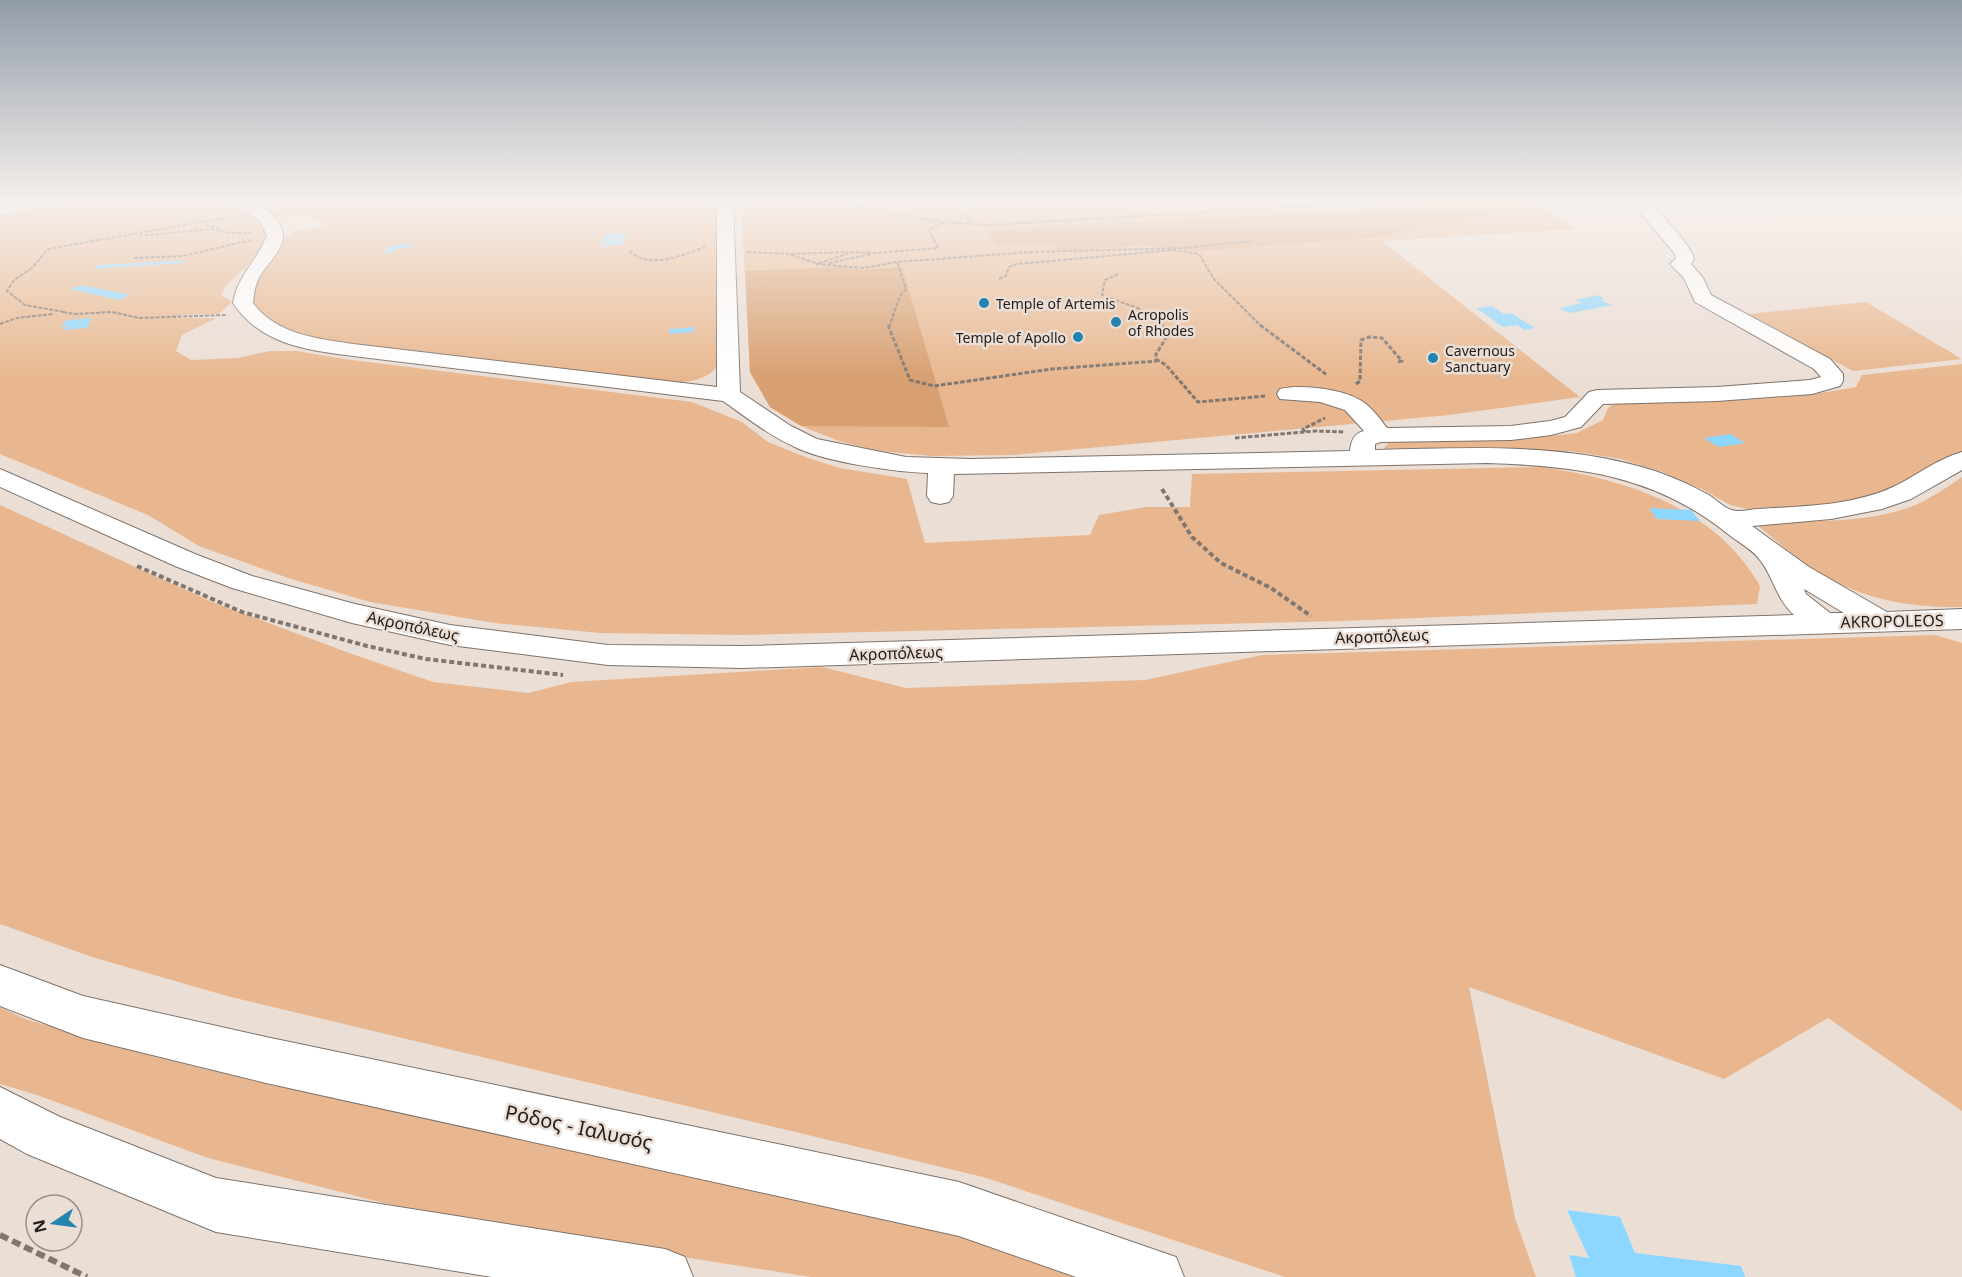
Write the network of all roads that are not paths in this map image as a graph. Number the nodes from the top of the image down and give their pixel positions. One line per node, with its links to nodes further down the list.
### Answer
1 (262, 260): 5 (street)
2 (726, 260): 5 (street)
3 (1684, 260): 6 (street)
4 (1288, 394): 6 (street)
5 (729, 395): 10 (street)
6 (1381, 435): 7 (street)
7 (1362, 458): 9 (street); 14 (street)
8 (1962, 460): 14 (street)
9 (1179, 463): 10 (street); 12 (street)
10 (941, 466): 13 (street)
11 (0, 477): 17 (street, Ακροπόλεως)
12 (1162, 489)
13 (940, 496)
14 (1727, 519): 15 (street)
15 (1771, 554): 17 (street); 18 (street)
16 (1962, 620): 18 (street, AKROPOLEOS)
17 (1822, 623): 18 (street, AKROPOLEOS)
18 (1884, 623)
19 (0, 985): 22 (main road, Ρόδος - Ιαλυσός)
20 (0, 1112): 21 (main road)
21 (665, 1277)
22 (1156, 1277)

